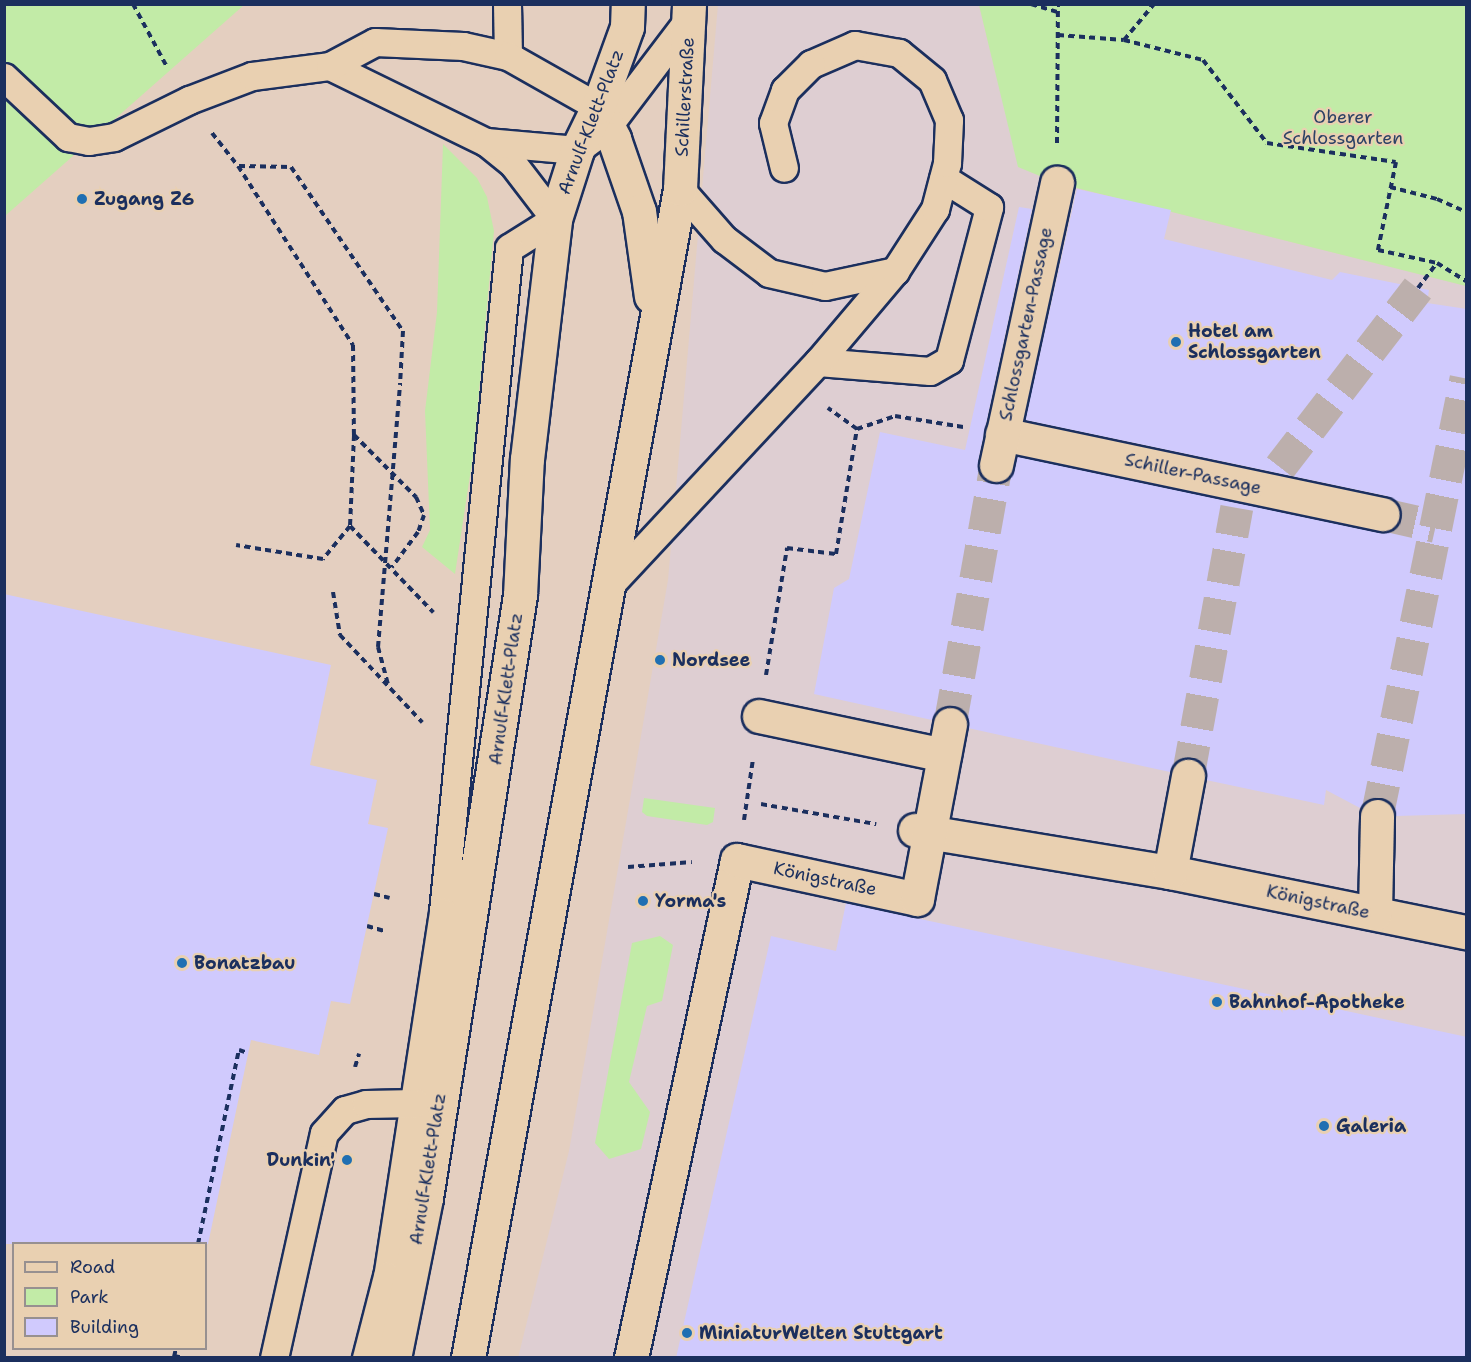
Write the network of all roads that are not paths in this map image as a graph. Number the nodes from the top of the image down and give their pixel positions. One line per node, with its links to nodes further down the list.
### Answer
1 (507, 4): 4 (lane)
2 (689, 12): 7 (lane); 13 (main road, Schillerstraße)
3 (627, 16): 7 (main road, Arnulf-Klett-Platz)
4 (508, 56): 5 (lane); 7 (lane)
5 (330, 66): 6 (lane); 8 (lane)
6 (4, 77)
7 (603, 117): 9 (main road, Arnulf-Klett-Platz); 16 (main road)
8 (486, 142): 9 (lane); 14 (lane)
9 (577, 150): 14 (main road, Arnulf-Klett-Platz)
10 (784, 168): 11 (lane)
11 (943, 178): 15 (lane); 17 (lane)
12 (1057, 183): 18 (main road, Schlossgarten-Passage)
13 (680, 189): 15 (lane); 16 (main road)
14 (555, 219): 29 (lane); 32 (main road, Arnulf-Klett-Platz)
15 (895, 271): 17 (lane)
16 (655, 327): 21 (main road)
17 (818, 362): 21 (lane)
18 (1002, 434): 19 (main road, Schlossgarten-Passage); 20 (main road, Schiller-Passage)
19 (996, 465)
20 (1383, 514)
21 (606, 589): 33 (main road)
22 (759, 716): 25 (main road, Königstraße)
23 (1188, 776): 26 (main road)
24 (1377, 816): 27 (main road)
25 (923, 832): 26 (main road, Königstraße); 34 (main road, Königstraße)
26 (1170, 872): 27 (main road, Königstraße)
27 (1375, 913): 28 (main road, Königstraße)
28 (1467, 932)
29 (416, 1103): 30 (lane); 31 (lane)
30 (274, 1358)
31 (366, 1358)
32 (394, 1358)
33 (468, 1358)
34 (631, 1358)

